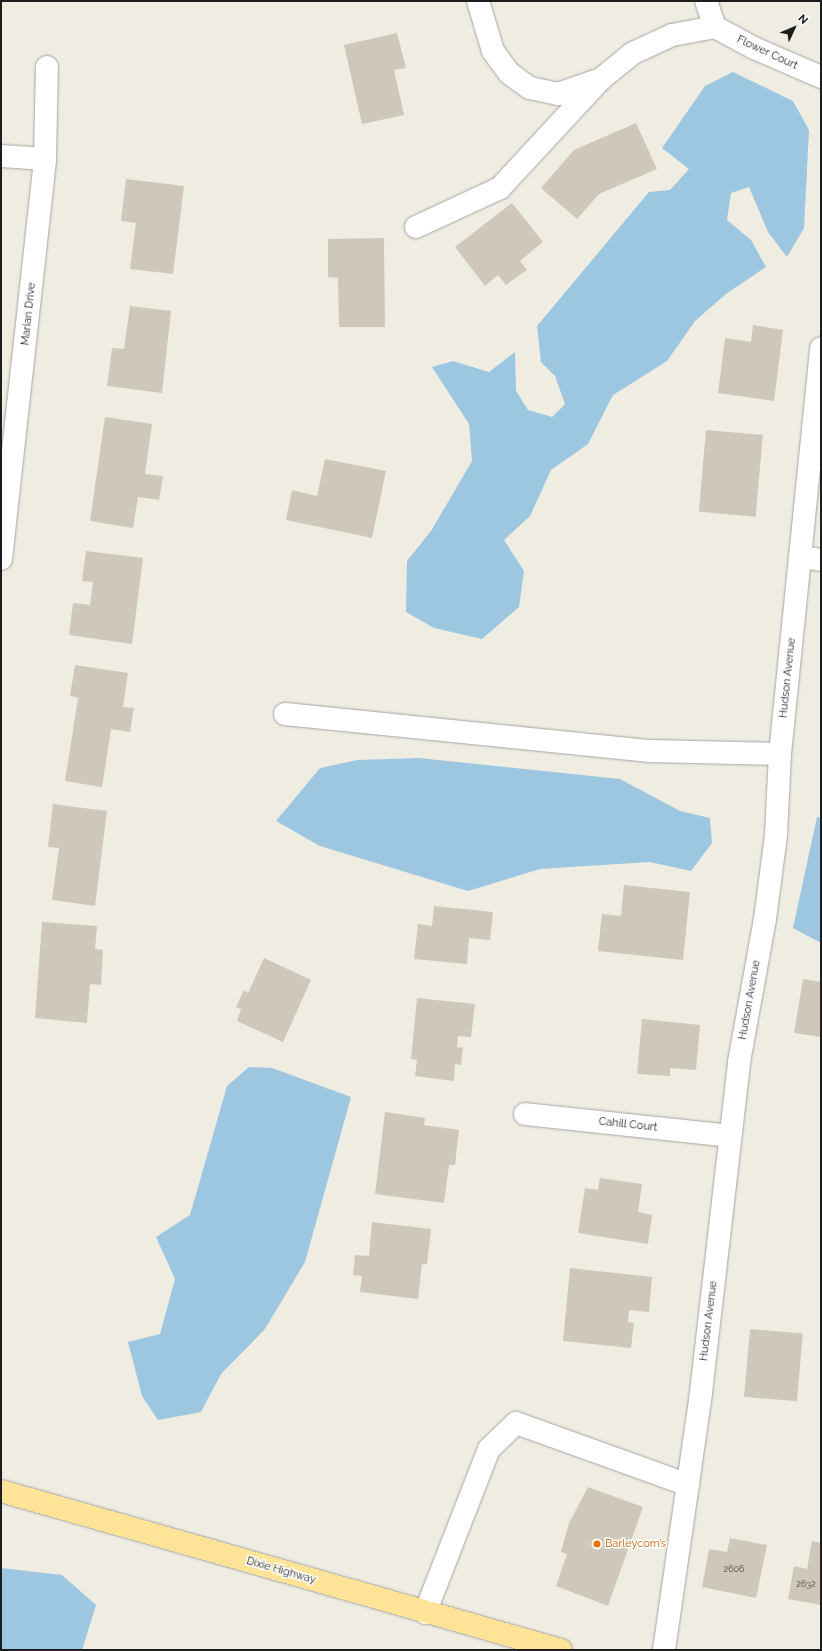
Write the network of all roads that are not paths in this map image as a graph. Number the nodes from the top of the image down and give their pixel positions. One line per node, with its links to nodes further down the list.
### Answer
1 (478, 1): 6 (street)
2 (706, 1): 3 (street)
3 (714, 27): 5 (street, Flower Court); 6 (street)
4 (47, 67): 8 (street, Marian Drive)
5 (821, 77)
6 (601, 79): 9 (street)
7 (1, 156): 8 (street)
8 (45, 159): 12 (street, Marian Drive)
9 (416, 227)
10 (821, 348): 11 (street, Hudson Avenue)
11 (810, 558): 14 (street, Hudson Avenue)
12 (1, 559)
13 (284, 714): 14 (street)
14 (780, 754): 16 (street, Hudson Avenue)
15 (526, 1114): 16 (street, Cahill Court)
16 (730, 1136): 17 (street, Hudson Avenue)
17 (688, 1485): 19 (street); 21 (street, Hudson Avenue)
18 (1, 1491): 19 (main road, Dixie Highway)
19 (425, 1612): 20 (main road, Dixie Highway)
20 (561, 1650)
21 (664, 1650)

